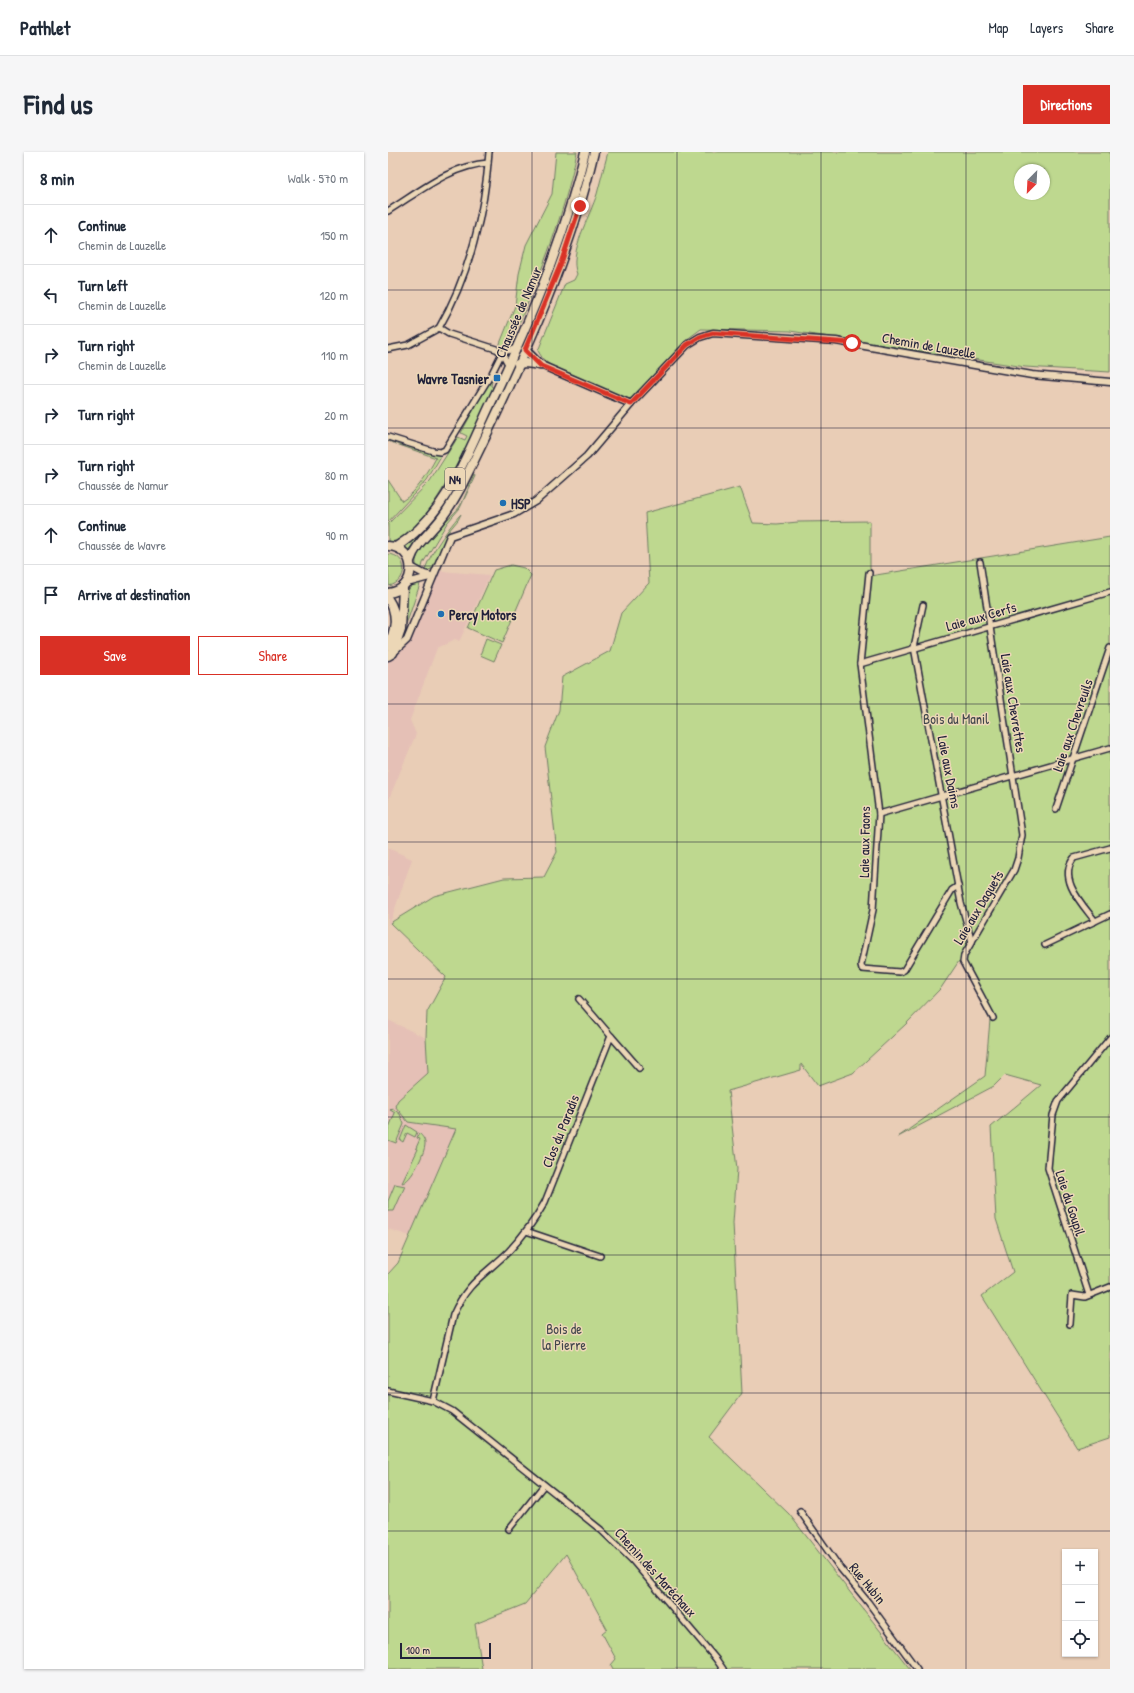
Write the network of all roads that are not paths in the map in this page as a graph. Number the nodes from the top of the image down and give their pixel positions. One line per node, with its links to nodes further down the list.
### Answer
1 (489, 152): 4 (street)
2 (585, 152): 8 (main road, Chaussée de Namur / N4)
3 (594, 152): 8 (main road, Chaussée de Namur / N4)
4 (488, 163): 5 (street); 6 (street)
5 (388, 211)
6 (439, 328): 7 (street); 9 (street)
7 (388, 349)
8 (521, 349): 9 (street); 10 (main road, Chaussée de Namur / N4); 11 (main road, Chaussée de Namur / N4); 12 (main road)
9 (502, 353): 11 (street); 15 (street)
10 (518, 364): 12 (main road); 18 (main road, Chaussée de Namur / N4)
11 (509, 366): 16 (main road, Chaussée de Namur / N4)
12 (541, 366): 14 (street)
13 (1110, 382): 14 (street, Chemin de Lauzelle)
14 (631, 404): 20 (street, Chemin de Lauzelle)
15 (388, 437)
16 (392, 546): 18 (main road, Chaussée de Namur / N4)
17 (980, 562): 26 (street, Laie aux Chevrettes)
18 (411, 564): 20 (street); 21 (main road, Chaussée de Namur / N4)
19 (869, 573): 30 (street, Laie aux Faons)
20 (433, 576): 21 (street); 29 (street, Chemin de Lauzelle)
21 (405, 585): 23 (main road); 29 (main road, Chaussée de Namur / N4)
22 (1110, 592): 26 (street, Laie aux Cerfs)
23 (388, 593)
24 (388, 599): 29 (main road)
25 (923, 605): 27 (street, Laie aux Daims)
26 (989, 626): 27 (street, Laie aux Cerfs); 33 (street, Laie aux Chevrettes)
27 (914, 647): 30 (street, Laie aux Cerfs); 34 (street, Laie aux Daims)
28 (1110, 648): 32 (street, Laie aux Chevreuils)
29 (390, 652)
30 (860, 664): 36 (street, Laie aux Faons)
31 (1110, 748): 32 (street)
32 (1073, 757): 33 (street); 35 (street, Laie aux Chevreuils)
33 (1014, 775): 34 (street); 38 (street, Laie aux Chevrettes)
34 (943, 794): 36 (street); 39 (street, Laie aux Daims)
35 (1056, 809)
36 (879, 814): 39 (street, Laie aux Faons)
37 (1110, 848): 41 (street)
38 (1020, 849): 42 (street, Laie aux Daguets)
39 (958, 886): 42 (street, Laie aux Daims)
40 (1110, 914): 41 (street)
41 (1096, 921): 43 (street)
42 (972, 942): 45 (street, Laie aux Daguets)
43 (1045, 945)
44 (579, 999): 46 (street)
45 (992, 1018)
46 (611, 1036): 48 (street); 49 (street, Clos du Paradis)
47 (1110, 1038): 52 (street, Laie du Goupil)
48 (639, 1068)
49 (526, 1232): 50 (street); 55 (street, Clos du Paradis)
50 (600, 1256)
51 (1110, 1287): 52 (street)
52 (1090, 1296): 53 (street)
53 (1070, 1324)
54 (388, 1391): 55 (street, Chemin des Maréchaux)
55 (434, 1401): 56 (street, Chemin des Maréchaux)
56 (544, 1484): 58 (street); 59 (street, Chemin des Maréchaux)
57 (800, 1511): 60 (street, Rue Hubin)
58 (509, 1529)
59 (723, 1669)
60 (918, 1669)

